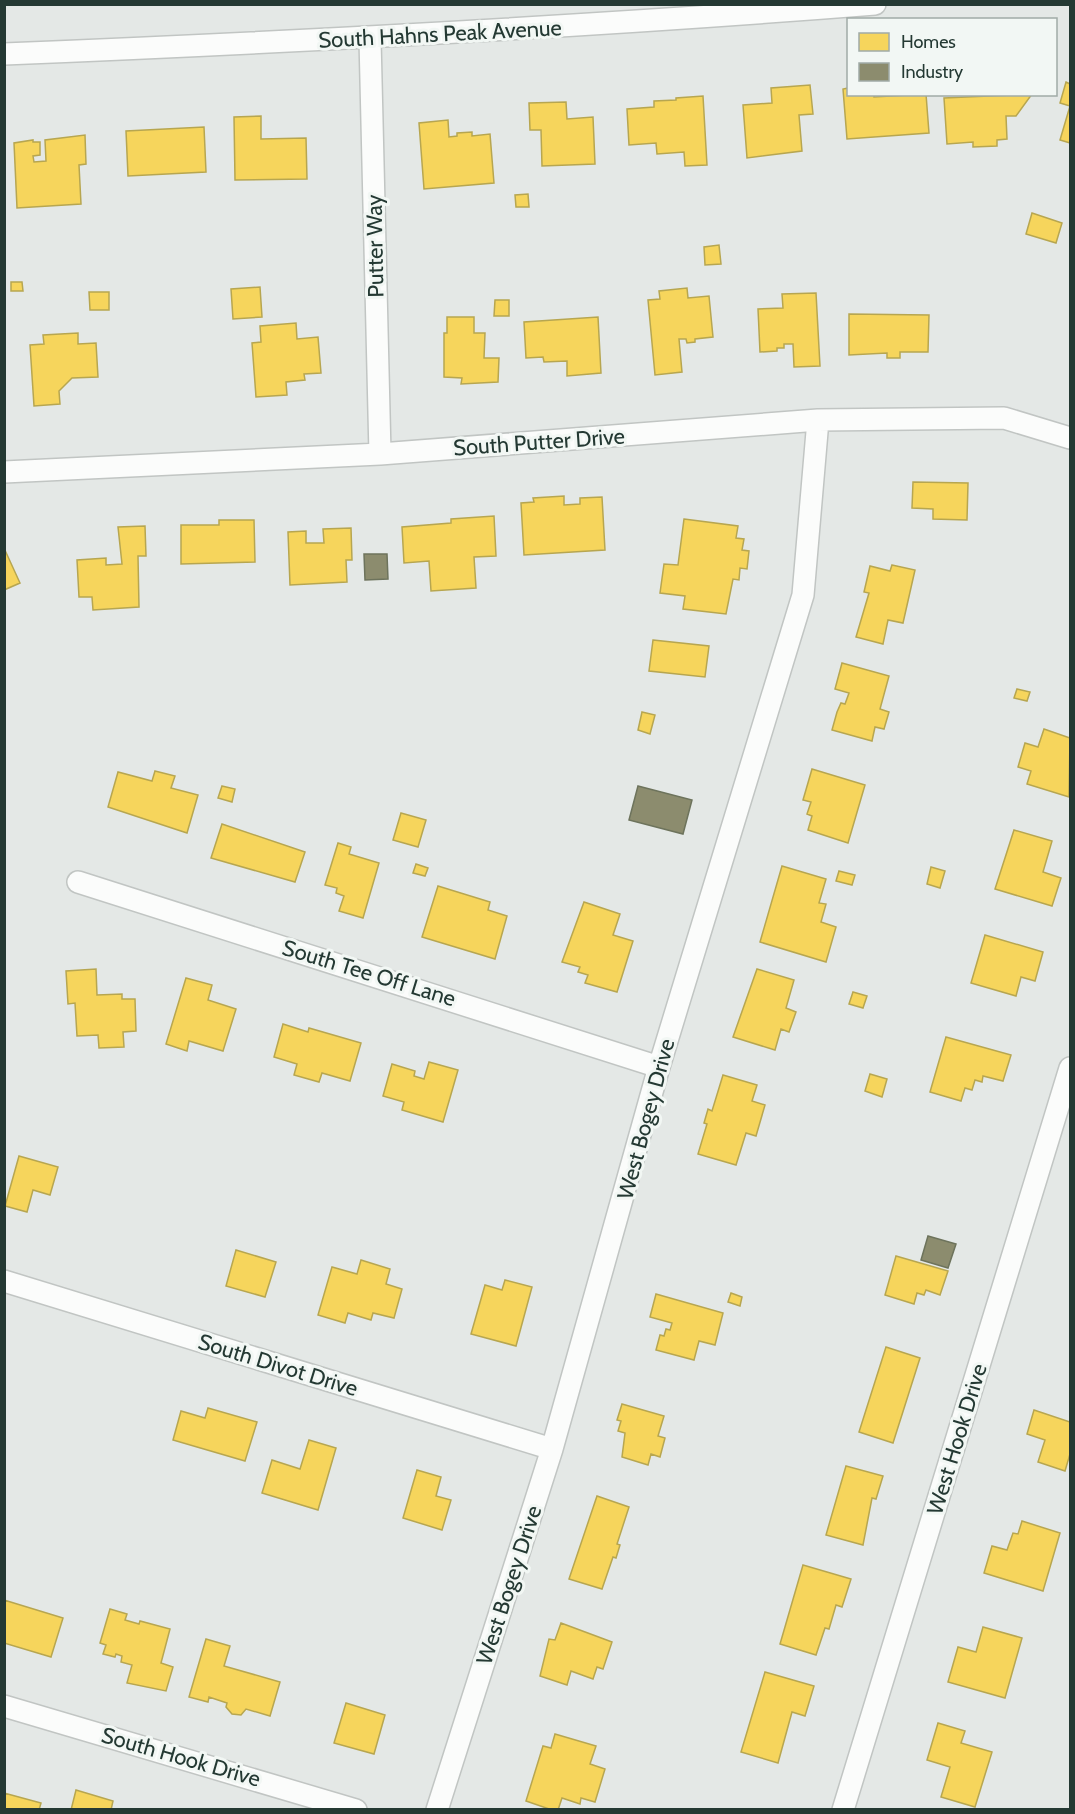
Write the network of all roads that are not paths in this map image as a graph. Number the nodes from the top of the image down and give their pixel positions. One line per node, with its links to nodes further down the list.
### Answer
1 (875, 4): 2 (street, South Hahns Peak Avenue)
2 (370, 39): 3 (street, South Hahns Peak Avenue); 6 (street, Putter Way)
3 (4, 54)
4 (818, 420): 5 (street, South Putter Drive); 6 (street, South Putter Drive); 9 (street, West Bogey Drive)
5 (1071, 438)
6 (380, 454): 7 (street, South Putter Drive)
7 (4, 472)
8 (78, 882): 9 (street, South Tee Off Lane)
9 (660, 1067): 12 (street, West Bogey Drive)
10 (1071, 1068): 16 (street, West Hook Drive)
11 (4, 1281): 12 (street, South Divot Drive)
12 (552, 1449): 15 (street, West Bogey Drive)
13 (4, 1706): 14 (street, South Hook Drive)
14 (356, 1809)
15 (437, 1809)
16 (843, 1809)

